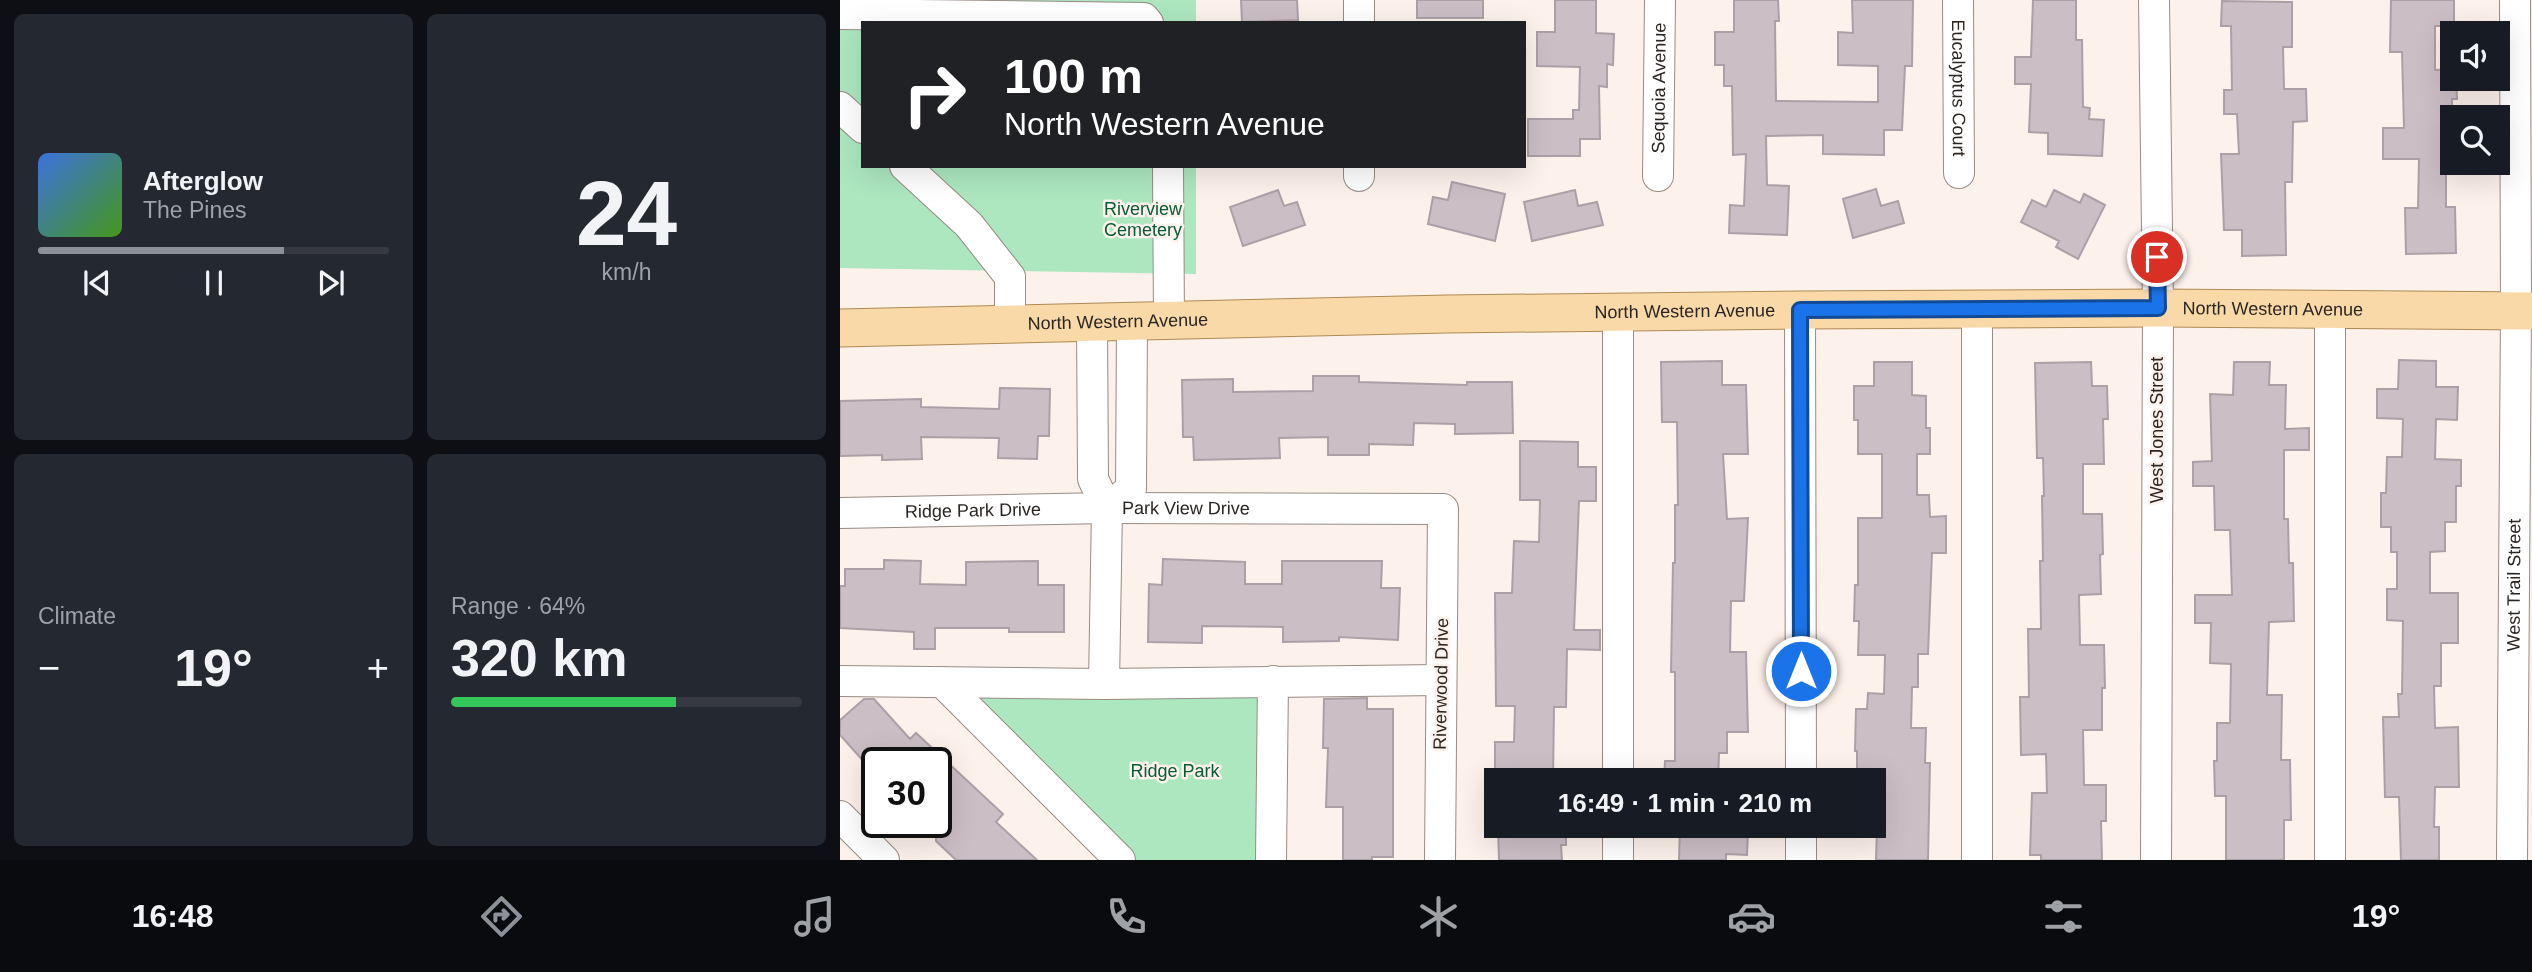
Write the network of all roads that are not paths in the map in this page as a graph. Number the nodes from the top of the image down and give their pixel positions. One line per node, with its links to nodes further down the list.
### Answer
1 (1359, 0): 8 (street)
2 (1660, 0): 14 (street, Sequoia Avenue)
3 (1958, 0): 13 (street, Eucalyptus Court)
4 (2154, 0): 15 (street, West Jones Street)
5 (2515, 0): 19 (street, West Trail Street)
6 (840, 14): 7 (street)
7 (1146, 21)
8 (1359, 21)
9 (840, 107): 10 (street)
10 (861, 126)
11 (907, 168): 24 (street)
12 (1168, 168): 21 (street)
13 (1959, 173)
14 (1658, 176)
15 (2158, 308): 16 (main road, North Western Avenue); 18 (main road, North Western Avenue); 46 (street, West Jones Street)
16 (1977, 309): 17 (main road, North Western Avenue); 45 (street)
17 (1800, 310): 20 (main road, North Western Avenue); 35 (street)
18 (2330, 310): 19 (main road, North Western Avenue); 47 (street)
19 (2524, 311): 48 (street, West Trail Street)
20 (1618, 312): 21 (main road, North Western Avenue); 34 (street)
21 (1169, 322): 23 (main road, North Western Avenue)
22 (1092, 323): 23 (main road, North Western Avenue); 24 (main road, North Western Avenue); 26 (street)
23 (1132, 323): 26 (street)
24 (1010, 325): 25 (main road, North Western Avenue)
25 (840, 328)
26 (1107, 508): 27 (street, Park View Drive); 28 (street, Ridge Park Drive); 33 (street, Park View Drive)
27 (1443, 509): 29 (street, Riverwood Drive)
28 (840, 513)
29 (1441, 680): 31 (street); 42 (street, Riverwood Drive)
30 (840, 681): 32 (street)
31 (1273, 681): 33 (street); 41 (street)
32 (942, 682): 33 (street); 40 (street)
33 (1104, 684)
34 (1618, 768)
35 (1801, 768)
36 (840, 816): 39 (street)
37 (1618, 838): 43 (street)
38 (1801, 838): 44 (street)
39 (884, 860)
40 (1120, 860)
41 (1272, 860)
42 (1440, 860)
43 (1618, 860)
44 (1801, 860)
45 (1976, 860)
46 (2156, 860)
47 (2330, 860)
48 (2512, 860)

